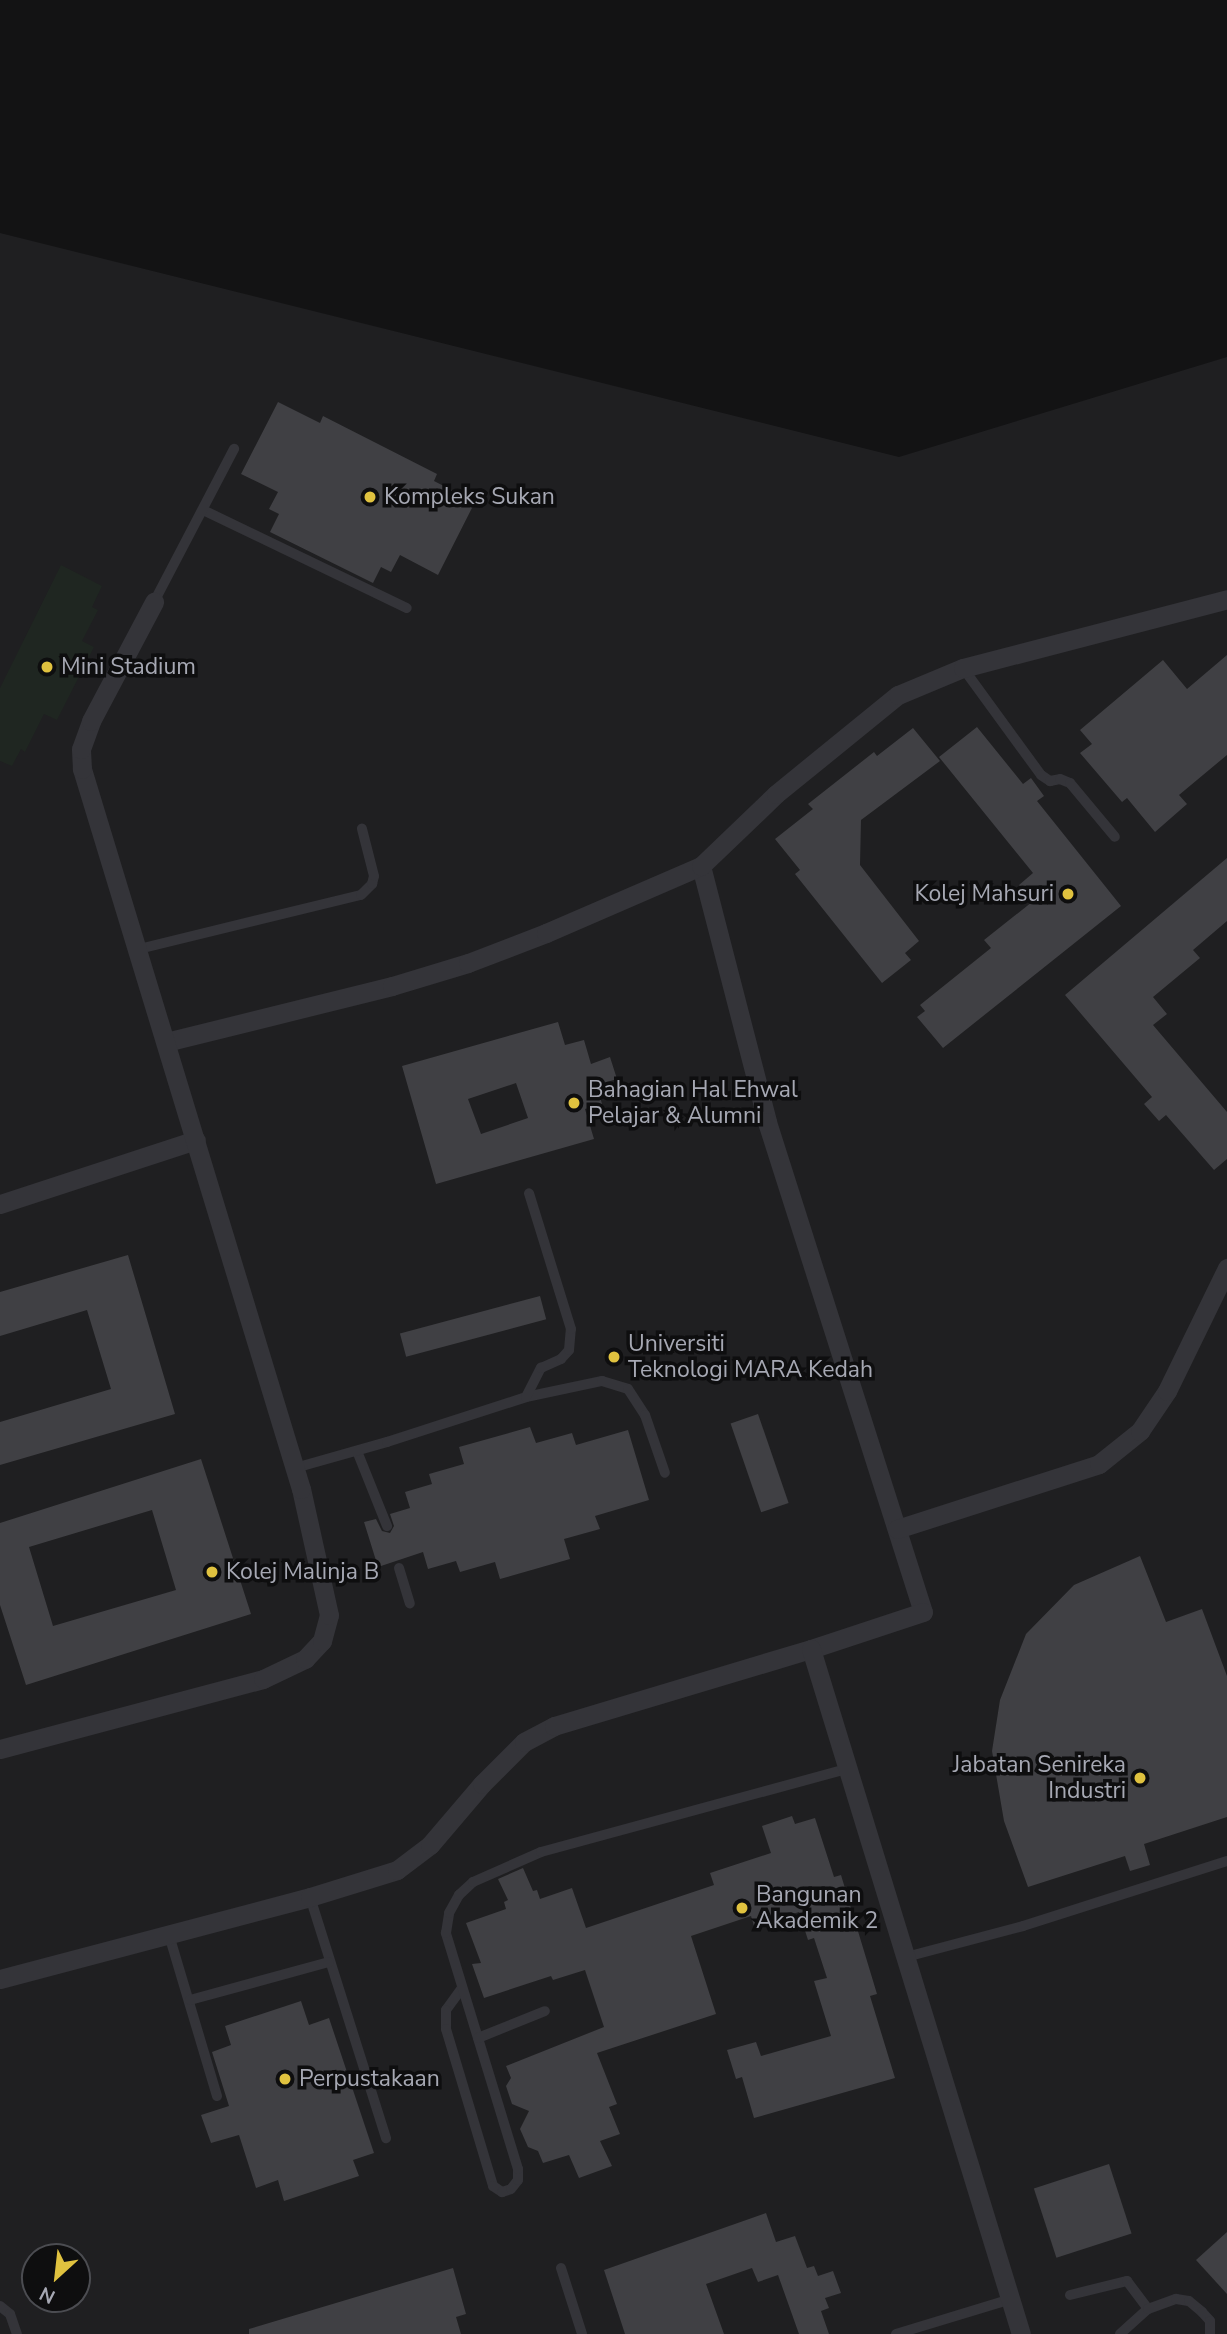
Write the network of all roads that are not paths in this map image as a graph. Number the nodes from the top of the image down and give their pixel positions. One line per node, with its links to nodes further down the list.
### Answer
1 (234, 449): 2 (lane)
2 (203, 510): 4 (lane); 5 (lane)
3 (1227, 599): 6 (street)
4 (154, 602): 10 (street)
5 (407, 608)
6 (963, 668): 8 (lane); 9 (street)
7 (362, 829): 10 (lane)
8 (1115, 837)
9 (701, 866): 11 (street); 21 (street)
10 (139, 948): 11 (street)
11 (166, 1042): 12 (street)
12 (196, 1140): 14 (street); 18 (street)
13 (529, 1192): 16 (lane)
14 (0, 1204)
15 (1227, 1268): 21 (street)
16 (526, 1397): 17 (lane); 19 (lane)
17 (357, 1451): 18 (lane); 20 (lane)
18 (295, 1468): 25 (street)
19 (665, 1473)
20 (387, 1526)
21 (897, 1529): 24 (street)
22 (398, 1568): 23 (lane)
23 (410, 1603)
24 (811, 1649): 26 (street); 28 (street)
25 (0, 1749)
26 (846, 1769): 30 (street); 33 (lane)
27 (1227, 1861): 30 (lane)
28 (310, 1897): 29 (street); 31 (lane)
29 (169, 1935): 32 (street); 34 (lane)
30 (906, 1957): 41 (street)
31 (329, 1962): 34 (lane); 38 (lane)
32 (0, 1979)
33 (462, 1988): 36 (lane); 36 (lane)
34 (190, 2000): 37 (lane)
35 (545, 2011): 36 (lane)
36 (478, 2038)
37 (217, 2096)
38 (386, 2138)
39 (561, 2268): 45 (lane)
40 (1070, 2295): 43 (lane)
41 (1011, 2299): 46 (lane); 47 (street)
42 (0, 2306): 44 (lane)
43 (1148, 2309): 48 (lane); 49 (lane)
44 (17, 2334)
45 (582, 2334)
46 (896, 2334)
47 (1021, 2334)
48 (1120, 2334)
49 (1210, 2334)

